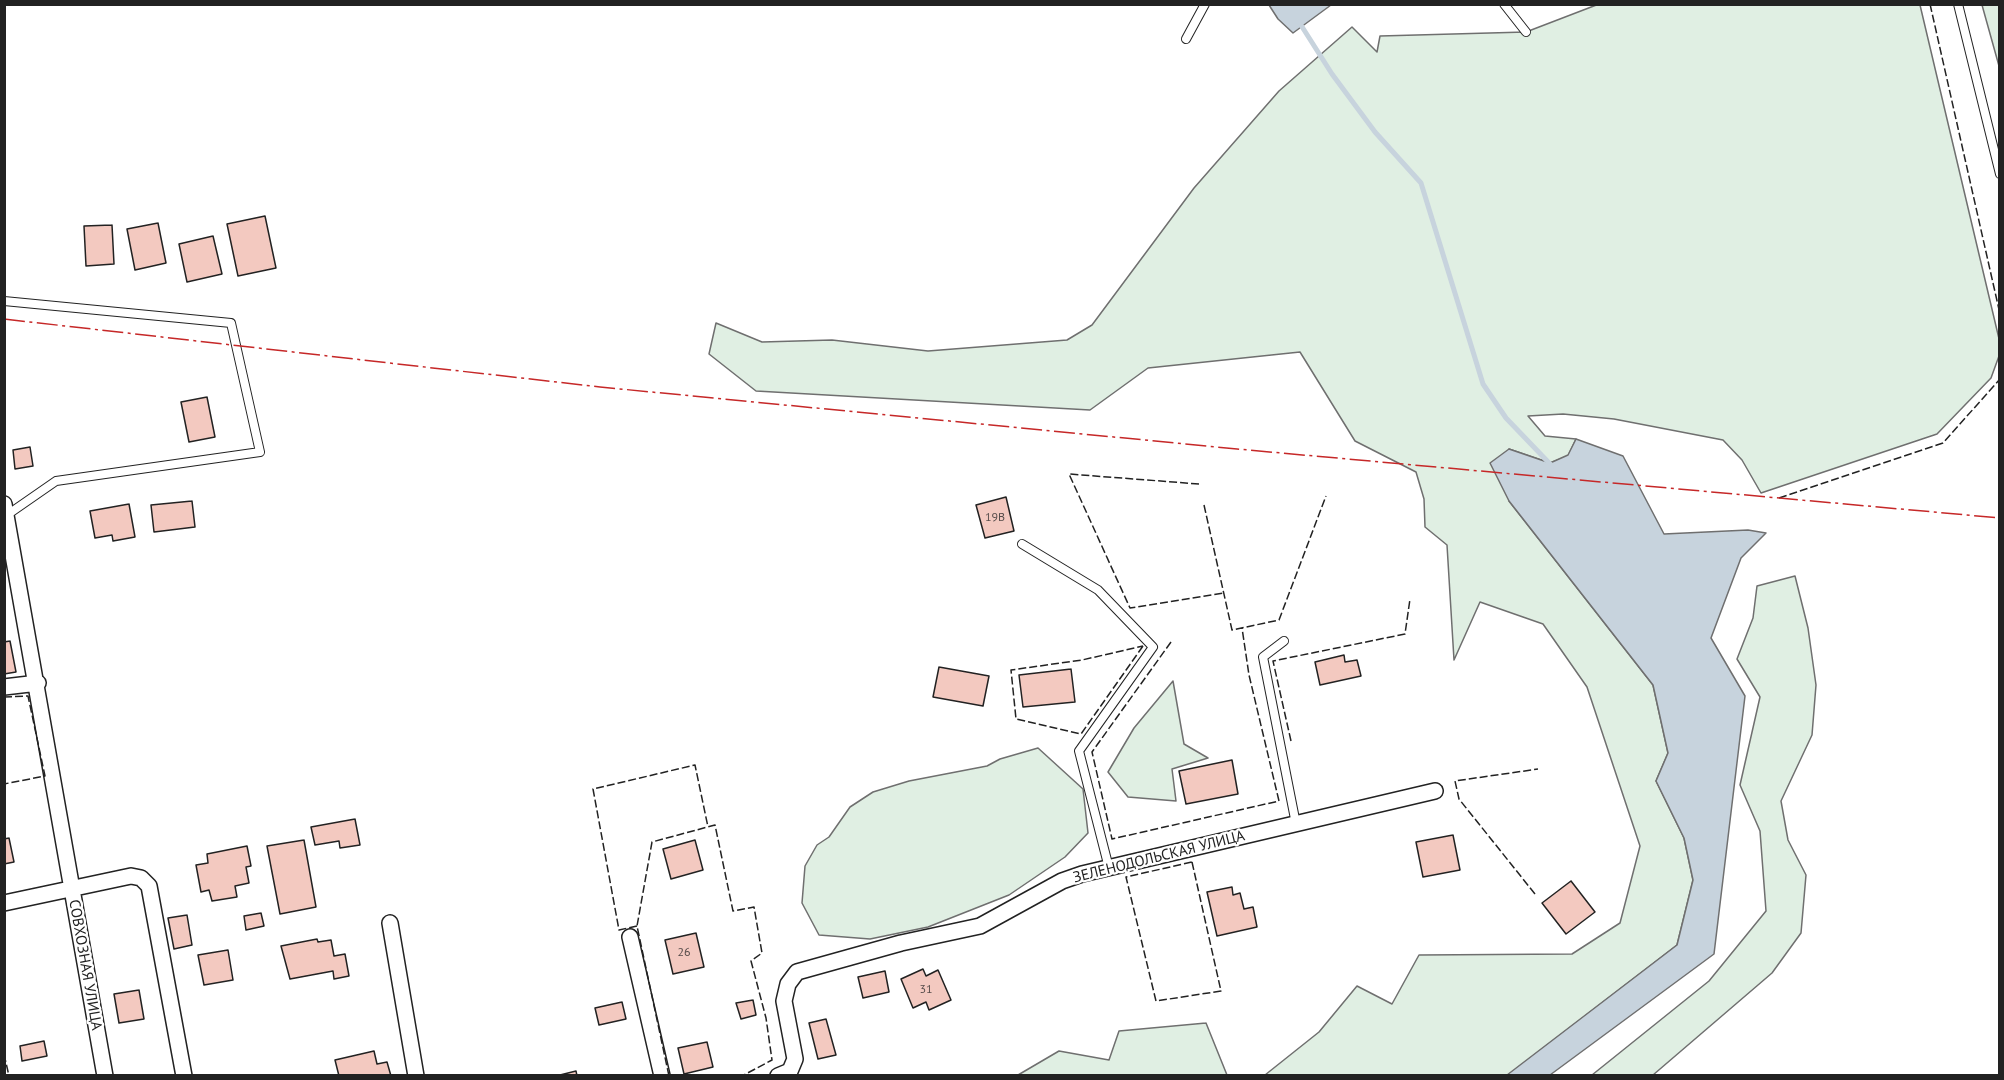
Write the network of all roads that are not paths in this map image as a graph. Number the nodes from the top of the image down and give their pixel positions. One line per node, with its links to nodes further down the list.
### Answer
1 (1205, 4): 5 (lane)
2 (1504, 4): 4 (lane)
3 (1958, 4): 6 (lane)
4 (1526, 32)
5 (1186, 39)
6 (2000, 174)
7 (4, 301): 8 (lane)
8 (6, 509): 11 (street)
9 (1022, 544): 15 (lane)
10 (1284, 641): 14 (lane)
11 (38, 683): 12 (street); 16 (street)
12 (4, 687)
13 (1435, 791): 14 (street, ЗЕЛЕНОДОЛЬСКАЯ УЛИЦА)
14 (1296, 824): 15 (street, ЗЕЛЕНОДОЛЬСКАЯ УЛИЦА)
15 (1109, 868): 24 (street, ЗЕЛЕНОДОЛЬСКАЯ УЛИЦА)
16 (71, 887): 17 (street, СОВХОЗНАЯ УЛИЦА); 20 (street, СОВХОЗНАЯ УЛИЦА); 21 (street)
17 (4, 903)
18 (390, 923): 22 (street)
19 (630, 937): 23 (street)
20 (105, 1076)
21 (184, 1076)
22 (416, 1076)
23 (662, 1076)
24 (778, 1076)

